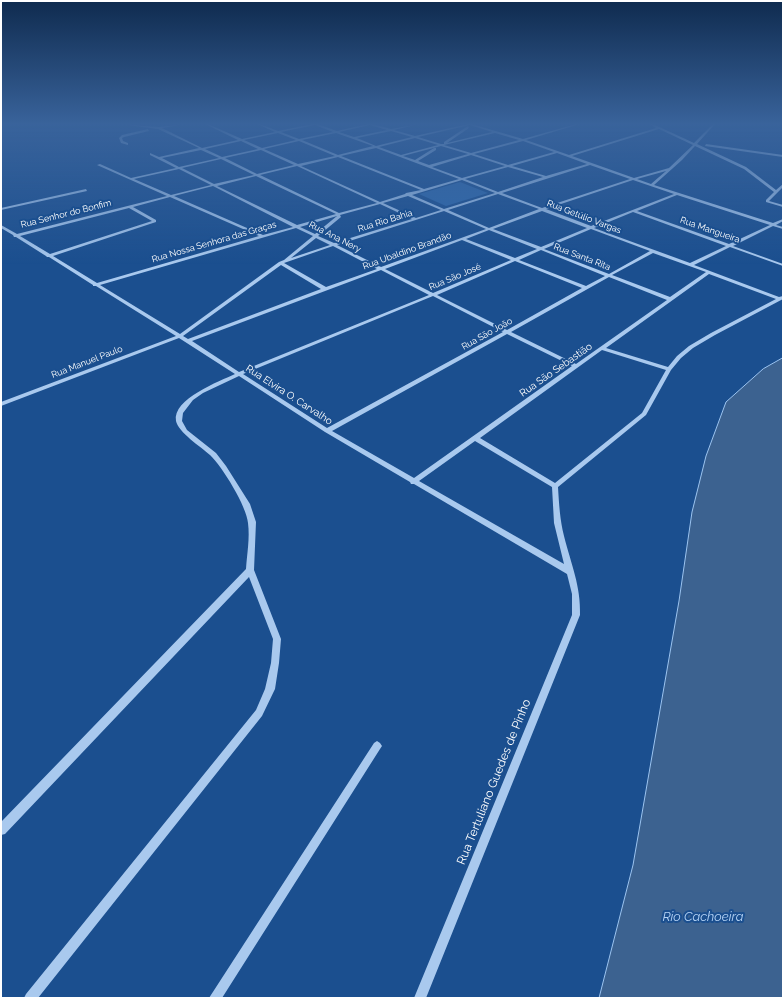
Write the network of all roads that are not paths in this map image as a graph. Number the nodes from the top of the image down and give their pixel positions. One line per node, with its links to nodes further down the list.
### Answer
1 (112, 171): 20 (street)
2 (168, 171): 20 (street)
3 (185, 171): 21 (street, Rua Ana Nery)
4 (248, 171): 16 (street)
5 (275, 171): 16 (street, Rua Senhor do Bonfim)
6 (309, 171): 31 (street)
7 (374, 171): 25 (street)
8 (442, 171): 17 (street, Rua Getúlio Vargas)
9 (487, 171): 17 (street, Rua Nossa Senhora das Graças)
10 (523, 171): 18 (street)
11 (568, 171): 18 (street, Rua Rio Bahia)
12 (609, 171): 19 (street)
13 (662, 171): 19 (street, Rua Ubaldino Brandão)
14 (667, 171): 22 (street)
15 (749, 171): 26 (street)
16 (257, 175): 21 (street, Rua Senhor do Bonfim); 38 (street)
17 (461, 178): 25 (street, Rua Nossa Senhora das Graças); 27 (street, Rua Getúlio Vargas)
18 (545, 178): 27 (street, Rua Rio Bahia)
19 (632, 178): 22 (street); 36 (street, Rua Ubaldino Brandão)
20 (131, 179): 30 (street)
21 (215, 185): 30 (street, Rua Senhor do Bonfim); 43 (street, Rua Ana Nery)
22 (652, 185): 29 (street)
23 (783, 185): 26 (street)
24 (86, 190): 34 (street)
25 (422, 190): 28 (street, Rua Nossa Senhora das Graças)
26 (776, 191): 32 (street)
27 (499, 193): 35 (street, Rua Rio Bahia); 36 (street, Rua Getúlio Vargas)
28 (407, 194): 31 (street, Rua Nossa Senhora das Graças); 35 (street, Rua Santa Rita)
29 (677, 194): 37 (street, Rua São José); 41 (street)
30 (172, 196): 33 (street, Rua Senhor do Bonfim); 48 (street)
31 (378, 202): 38 (street, Rua Nossa Senhora das Graças); 39 (street)
32 (783, 206)
33 (130, 207): 47 (street, Rua Senhor do Bonfim); 55 (street)
34 (1, 210)
35 (446, 210): 39 (street, Rua Rio Bahia); 46 (street, Rua Santa Rita)
36 (543, 210): 44 (street, Rua Getúlio Vargas); 46 (street, Rua Ubaldino Brandão)
37 (632, 211): 44 (street, Rua São José); 52 (street, Rua Mangueira)
38 (338, 214): 43 (street, Rua Nossa Senhora das Graças); 49 (street)
39 (416, 219): 51 (street, Rua Rio Bahia)
40 (783, 220): 41 (street)
41 (773, 225): 45 (street); 52 (street)
42 (1, 226): 47 (street, Rua Elvira O. Carvalho)
43 (296, 226): 48 (street, Rua Nossa Senhora das Graças); 49 (street, Rua Ana Nery)
44 (590, 228): 53 (street, Rua São José); 54 (street, Rua Getúlio Vargas)
45 (783, 228)
46 (489, 229): 50 (street, Rua Ubaldino Brandão); 53 (street, Rua Santa Rita)
47 (15, 236): 55 (street, Rua Elvira O. Carvalho)
48 (262, 236): 63 (street, Rua Nossa Senhora das Graças)
49 (316, 236): 51 (street, Rua Ana Nery); 57 (street)
50 (462, 239): 56 (street); 60 (street, Rua Ubaldino Brandão)
51 (333, 245): 57 (street, Rua Rio Bahia); 60 (street, Rua Ana Nery)
52 (730, 246): 58 (street); 59 (street, Rua Mangueira)
53 (540, 249): 56 (street, Rua São José); 62 (street, Rua Santa Rita)
54 (653, 251): 58 (street, Rua Getúlio Vargas); 62 (street, Rua São João)
55 (48, 256): 63 (street, Rua Elvira O. Carvalho)
56 (516, 259): 64 (street); 66 (street, Rua São José)
57 (281, 263): 65 (street); 70 (street, Rua Rio Bahia)
58 (690, 265): 61 (street, Rua Getúlio Vargas)
59 (783, 265)
60 (380, 269): 65 (street, Rua Ubaldino Brandão); 66 (street, Rua Ana Nery)
61 (709, 272): 67 (street, Rua Getúlio Vargas); 68 (street, Rua São Sebastião)
62 (608, 276): 64 (street, Rua São João); 68 (street, Rua Santa Rita)
63 (94, 284): 70 (street, Rua Elvira O. Carvalho)
64 (586, 288): 69 (street, Rua São João)
65 (325, 289): 71 (street, Rua Ubaldino Brandão)
66 (432, 295): 69 (street, Rua Ana Nery); 75 (street, Rua São José)
67 (782, 298): 74 (street)
68 (670, 300): 72 (street, Rua São Sebastião)
69 (508, 332): 73 (street, Rua Ana Nery); 77 (street, Rua São João)
70 (180, 336): 71 (street, Rua Elvira O. Carvalho); 76 (street, Rua Manuel Paulo)
71 (188, 341): 75 (street, Rua Elvira O. Carvalho)
72 (601, 348): 73 (street, Rua São Sebastião); 74 (street)
73 (576, 366): 78 (street, Rua São Sebastião)
74 (669, 369): 80 (street)
75 (239, 374): 77 (street, Rua Elvira O. Carvalho); 81 (street, Rua São José)
76 (1, 404)
77 (328, 431): 79 (street, Rua Elvira O. Carvalho)
78 (475, 438): 79 (street, Rua São Sebastião); 80 (street)
79 (413, 482): 82 (street, Rua Elvira O. Carvalho)
80 (555, 486): 82 (street, Rua Tertuliano Guedes de Pinho)
81 (250, 570): 84 (street); 85 (street)
82 (571, 572): 87 (street, Rua Tertuliano Guedes de Pinho)
83 (377, 746): 86 (street)
84 (1, 830)
85 (30, 998)
86 (215, 998)
87 (420, 998)

